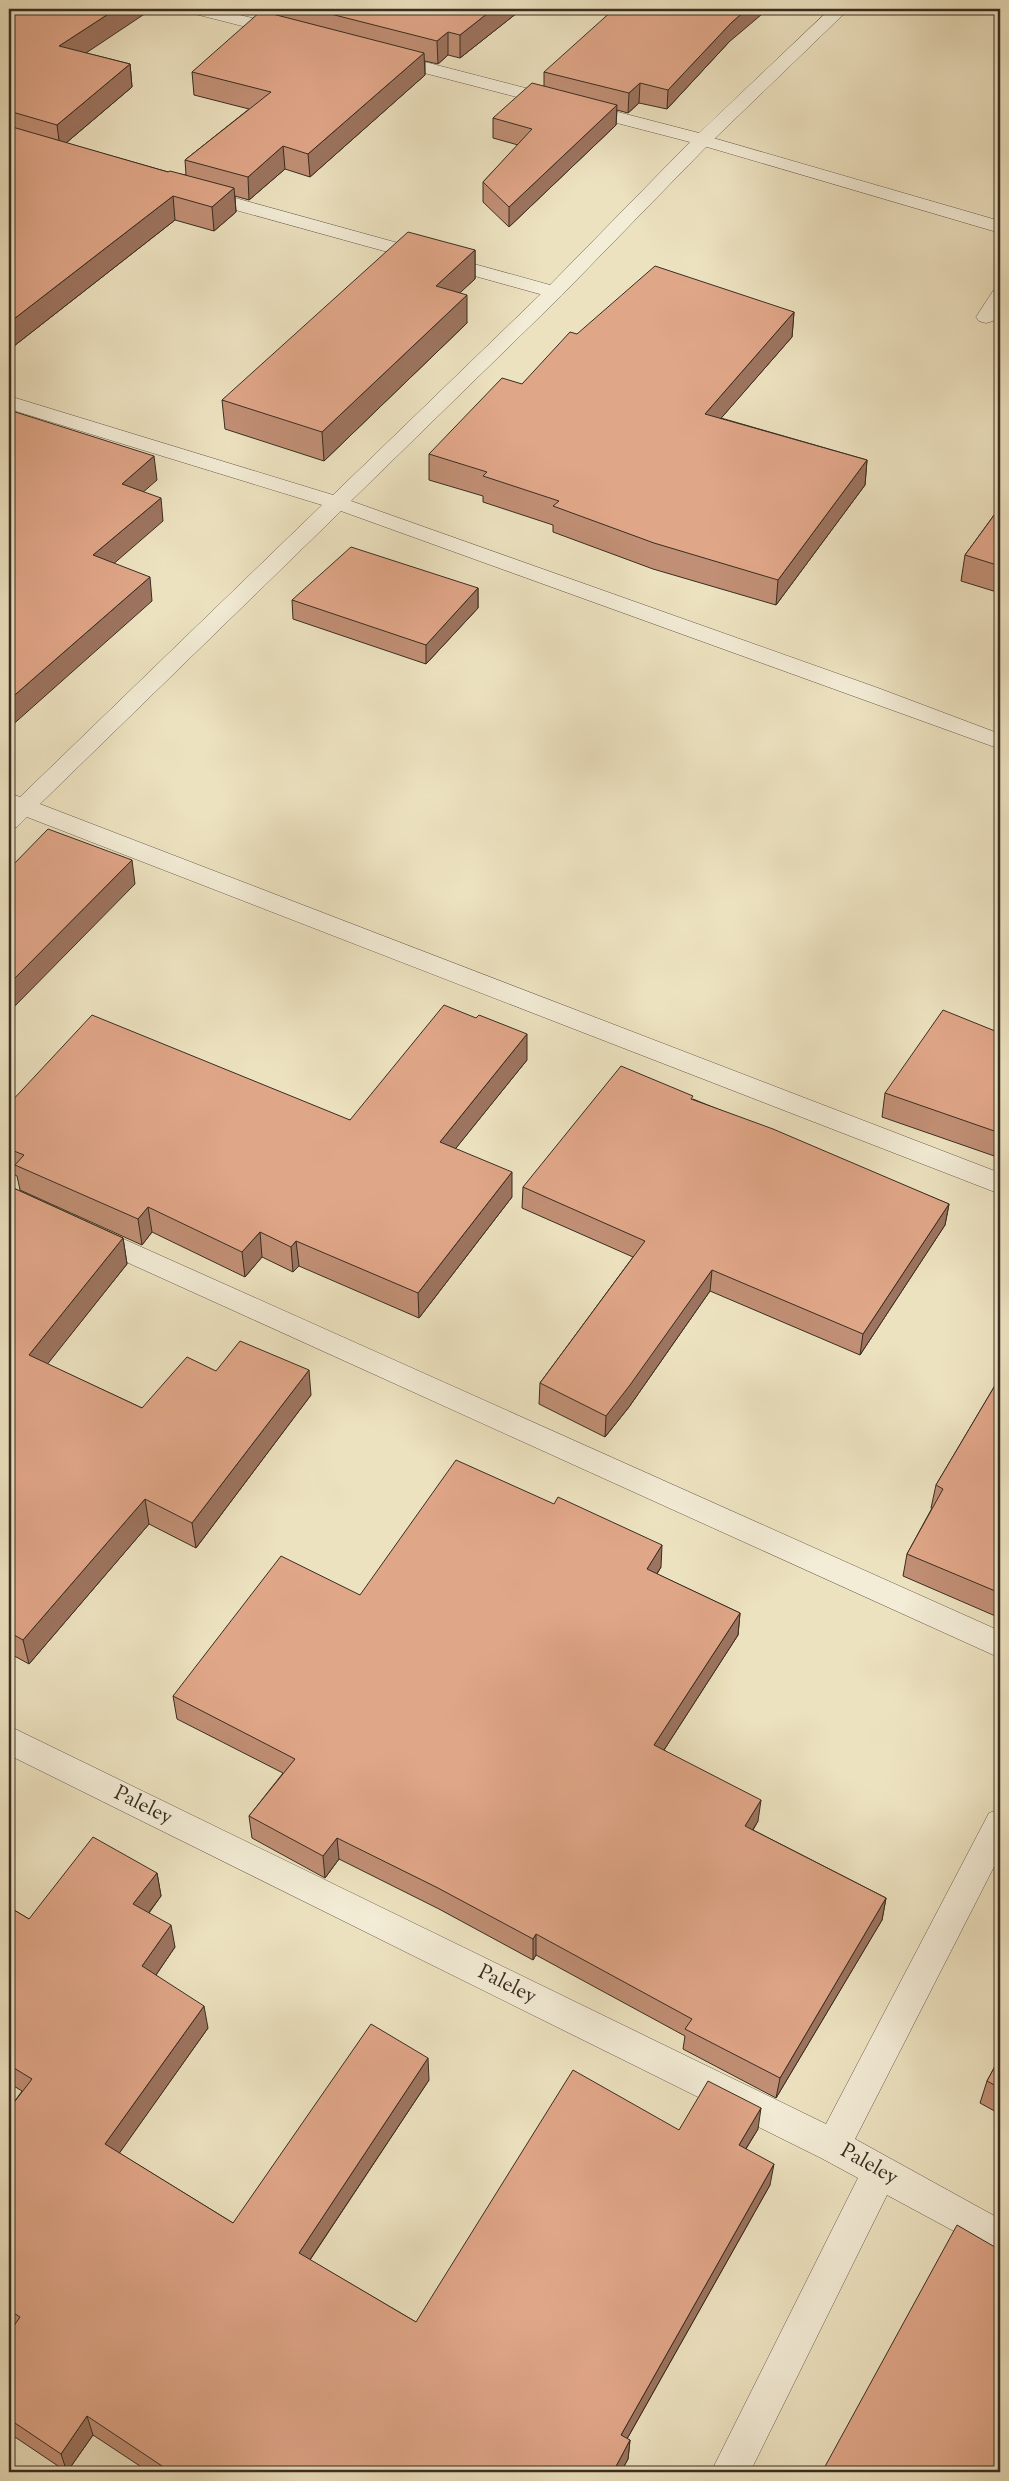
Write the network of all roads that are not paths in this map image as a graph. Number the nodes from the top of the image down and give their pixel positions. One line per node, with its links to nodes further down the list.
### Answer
1 (198, 9): 3 (street)
2 (840, 9): 5 (street)
3 (302, 36)
4 (369, 53): 5 (street)
5 (704, 140): 7 (street); 8 (street)
6 (180, 189): 8 (street)
7 (1000, 227)
8 (554, 292): 12 (street)
9 (1000, 295): 10 (street)
10 (986, 317)
11 (9, 402): 12 (street)
12 (335, 502): 13 (street); 14 (street)
13 (1000, 742)
14 (14, 809): 15 (street)
15 (1000, 1184)
16 (63, 1222): 17 (street)
17 (1000, 1645)
18 (9, 1740): 20 (street, Paleley)
19 (1000, 1823): 20 (street)
20 (833, 2146): 21 (street, Paleley)
21 (880, 2171): 22 (street, Paleley); 23 (street)
22 (1000, 2238)
23 (730, 2472)

